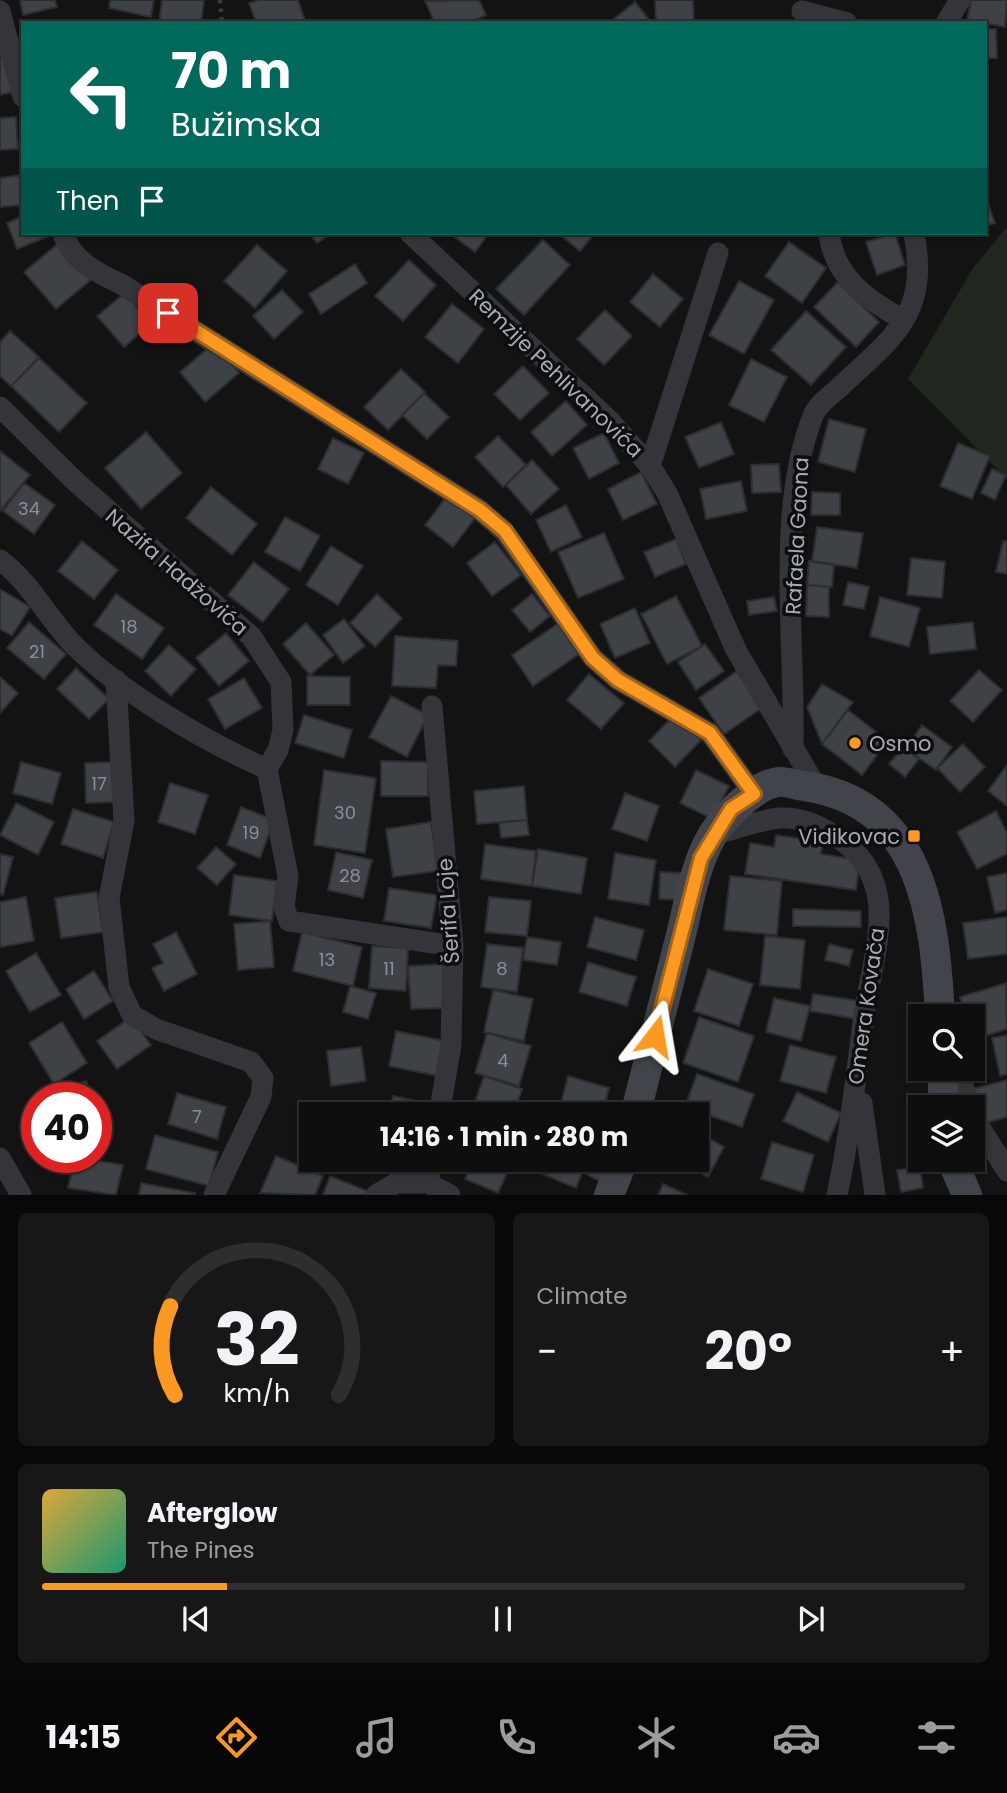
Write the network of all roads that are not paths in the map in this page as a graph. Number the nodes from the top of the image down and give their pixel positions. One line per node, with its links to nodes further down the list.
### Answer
1 (960, 0): 5 (street)
2 (802, 11): 4 (street)
3 (1, 16): 6 (street)
4 (840, 21)
5 (947, 21)
6 (21, 90)
7 (64, 235): 21 (street)
8 (412, 235): 14 (street, Remzije Pehlivanovića)
9 (829, 235): 12 (street)
10 (914, 235): 12 (street, Rafaela Gaona)
11 (718, 253): 14 (street)
12 (904, 320): 18 (street, Rafaela Gaona)
13 (0, 407): 19 (street, Nazifa Hadžovića)
14 (650, 466): 18 (street, Remzije Pehlivanovića)
15 (0, 560): 16 (street)
16 (116, 680): 19 (street); 36 (street)
17 (432, 706): 23 (street, Šerifa Loje)
18 (793, 748): 20 (street, Remzije Pehlivanovića)
19 (267, 769): 23 (street)
20 (817, 788): 21 (street); 24 (street)
21 (754, 794): 22 (street)
22 (712, 835): 25 (street, Omera Kovača); 27 (street)
23 (453, 946): 26 (street, Šerifa Loje)
24 (939, 1004)
25 (857, 1067): 40 (street, Omera Kovača); 41 (street)
26 (441, 1102)
27 (638, 1102)
28 (985, 1135): 30 (street)
29 (0, 1158): 35 (street)
30 (1007, 1171)
31 (430, 1172): 34 (street)
32 (619, 1172): 39 (street)
33 (957, 1172): 42 (street)
34 (428, 1182): 37 (street); 38 (street)
35 (21, 1195)
36 (214, 1195)
37 (376, 1195)
38 (450, 1195)
39 (609, 1195)
40 (837, 1195)
41 (875, 1195)
42 (967, 1195)

